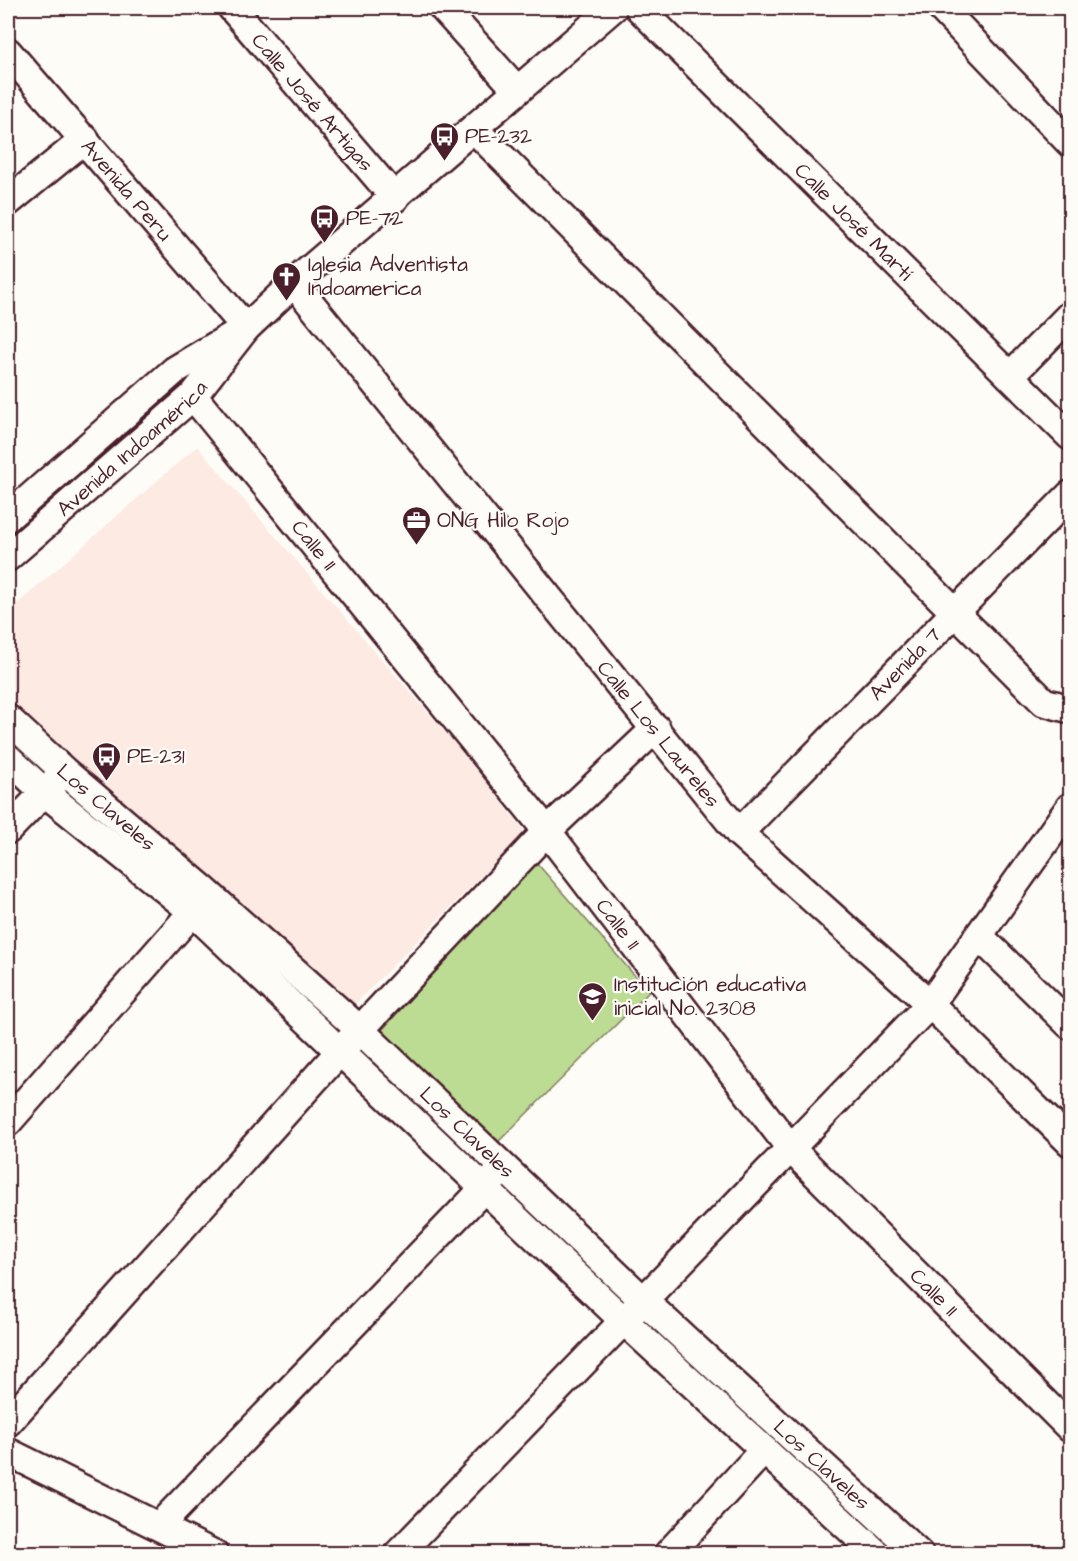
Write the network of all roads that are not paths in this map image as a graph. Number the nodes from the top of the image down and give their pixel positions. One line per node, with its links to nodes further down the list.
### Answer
1 (232, 8): 11 (street, Calle José Artigas)
2 (443, 8): 7 (street)
3 (613, 8): 7 (street, Avenida Indoamérica)
4 (639, 8): 16 (street, Calle José Martí)
5 (941, 8): 10 (street)
6 (8, 52): 9 (street, Avenida Peru)
7 (517, 90): 8 (street, Avenida Indoamérica)
8 (474, 129): 11 (street, Avenida Indoamérica); 22 (street)
9 (85, 140): 12 (street); 15 (street, Avenida Peru)
10 (1071, 143)
11 (395, 198): 13 (street, Avenida Indoamérica)
12 (8, 202)
13 (294, 283): 15 (street, Avenida Indoamérica); 25 (street, Calle Los Laureles)
14 (1071, 315): 16 (street)
15 (246, 328): 17 (street, Avenida Indoamérica); 20 (street, Avenida Indoamérica)
16 (1010, 376): 18 (street, Calle José Martí)
17 (193, 396): 21 (street, Avenida Indoamérica); 31 (street, Calle 11)
18 (1071, 436)
19 (1071, 495): 22 (street, Avenida 7)
20 (8, 517)
21 (8, 557)
22 (953, 613): 23 (street); 32 (street, Avenida 7)
23 (1071, 709)
24 (8, 719): 27 (street, Los Claveles)
25 (656, 728): 31 (street); 32 (street, Calle Los Laureles)
26 (8, 758): 28 (street, Los Claveles)
27 (64, 771): 28 (street); 33 (street, Los Claveles)
28 (44, 792): 30 (street); 33 (street, Los Claveles)
29 (1071, 807): 34 (street)
30 (8, 830)
31 (547, 831): 37 (street); 41 (street, Calle 11)
32 (739, 833): 35 (street, Calle Los Laureles)
33 (201, 903): 37 (street, Los Claveles); 38 (street, Los Claveles); 39 (street)
34 (979, 936): 35 (street); 36 (street)
35 (930, 1004): 40 (street, Calle Los Laureles); 41 (street)
36 (1071, 1025)
37 (360, 1030): 38 (street); 42 (street, Los Claveles)
38 (341, 1050): 43 (street, Los Claveles); 46 (street)
39 (8, 1122)
40 (1071, 1142)
41 (791, 1149): 44 (street); 47 (street, Calle 11)
42 (504, 1167): 43 (street); 44 (street, Los Claveles)
43 (485, 1186): 45 (street, Los Claveles); 50 (street)
44 (644, 1300): 45 (street); 55 (street, Los Claveles)
45 (624, 1321): 48 (street, Los Claveles); 52 (street)
46 (8, 1422)
47 (1071, 1428)
48 (764, 1450): 53 (street); 54 (street, Los Claveles)
49 (8, 1452): 50 (street)
50 (159, 1526): 51 (street)
51 (214, 1554)
52 (398, 1554)
53 (668, 1554)
54 (876, 1554)
55 (919, 1554)

